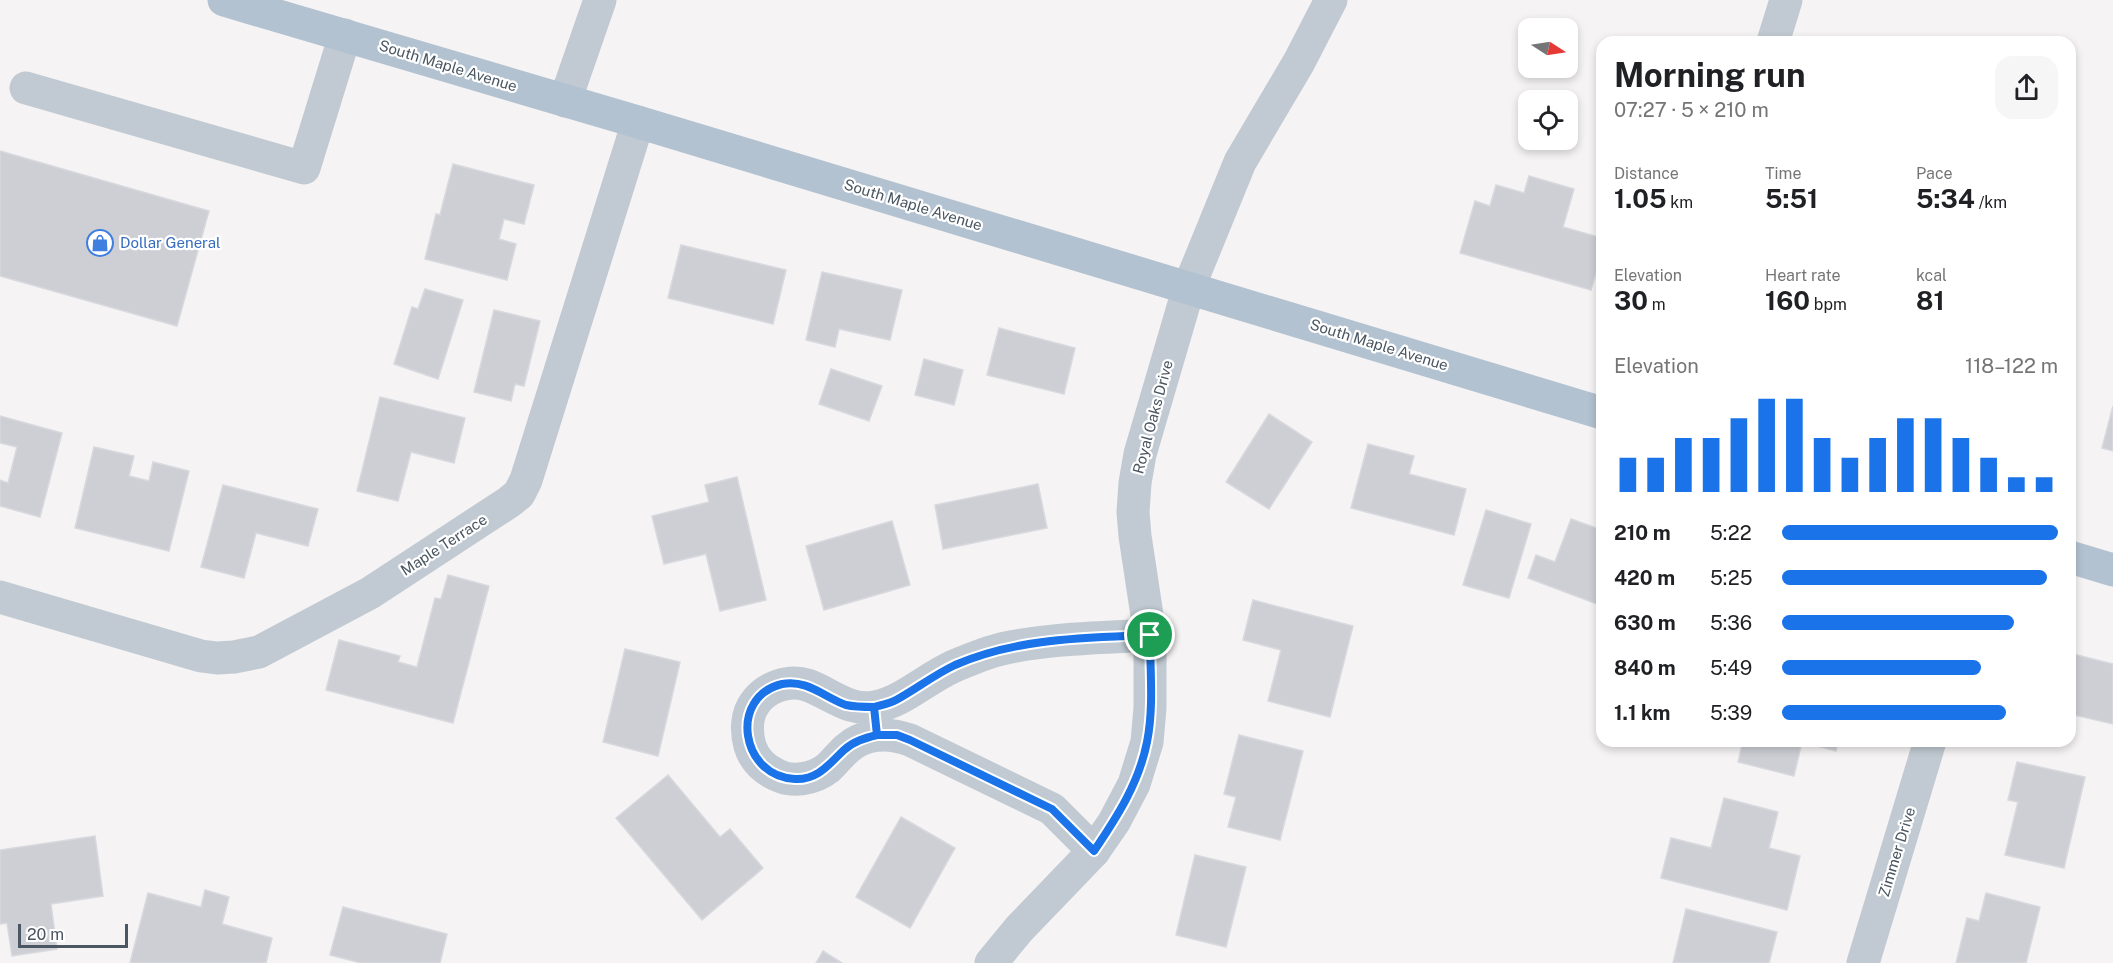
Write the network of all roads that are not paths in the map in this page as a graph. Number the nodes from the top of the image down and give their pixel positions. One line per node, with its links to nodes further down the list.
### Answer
1 (224, 0): 5 (main road, South Maple Avenue)
2 (600, 0): 8 (street)
3 (1331, 0): 10 (street, Royal Oaks Drive)
4 (1786, 0): 6 (street)
5 (345, 35): 7 (street); 8 (main road, South Maple Avenue)
6 (1775, 36)
7 (26, 88)
8 (566, 100): 9 (main road, South Maple Avenue)
9 (638, 122): 10 (main road, South Maple Avenue); 14 (street, Maple Terrace)
10 (1190, 287): 11 (main road, South Maple Avenue); 15 (street, Royal Oaks Drive)
11 (1596, 411)
12 (2076, 559): 13 (main road)
13 (2113, 570)
14 (0, 597)
15 (1150, 635): 17 (street, Royal Oaks Drive); 17 (street)
16 (1928, 747): 19 (street, Zimmer Drive)
17 (1094, 851): 18 (street, Royal Oaks Drive)
18 (991, 963)
19 (1863, 963)

